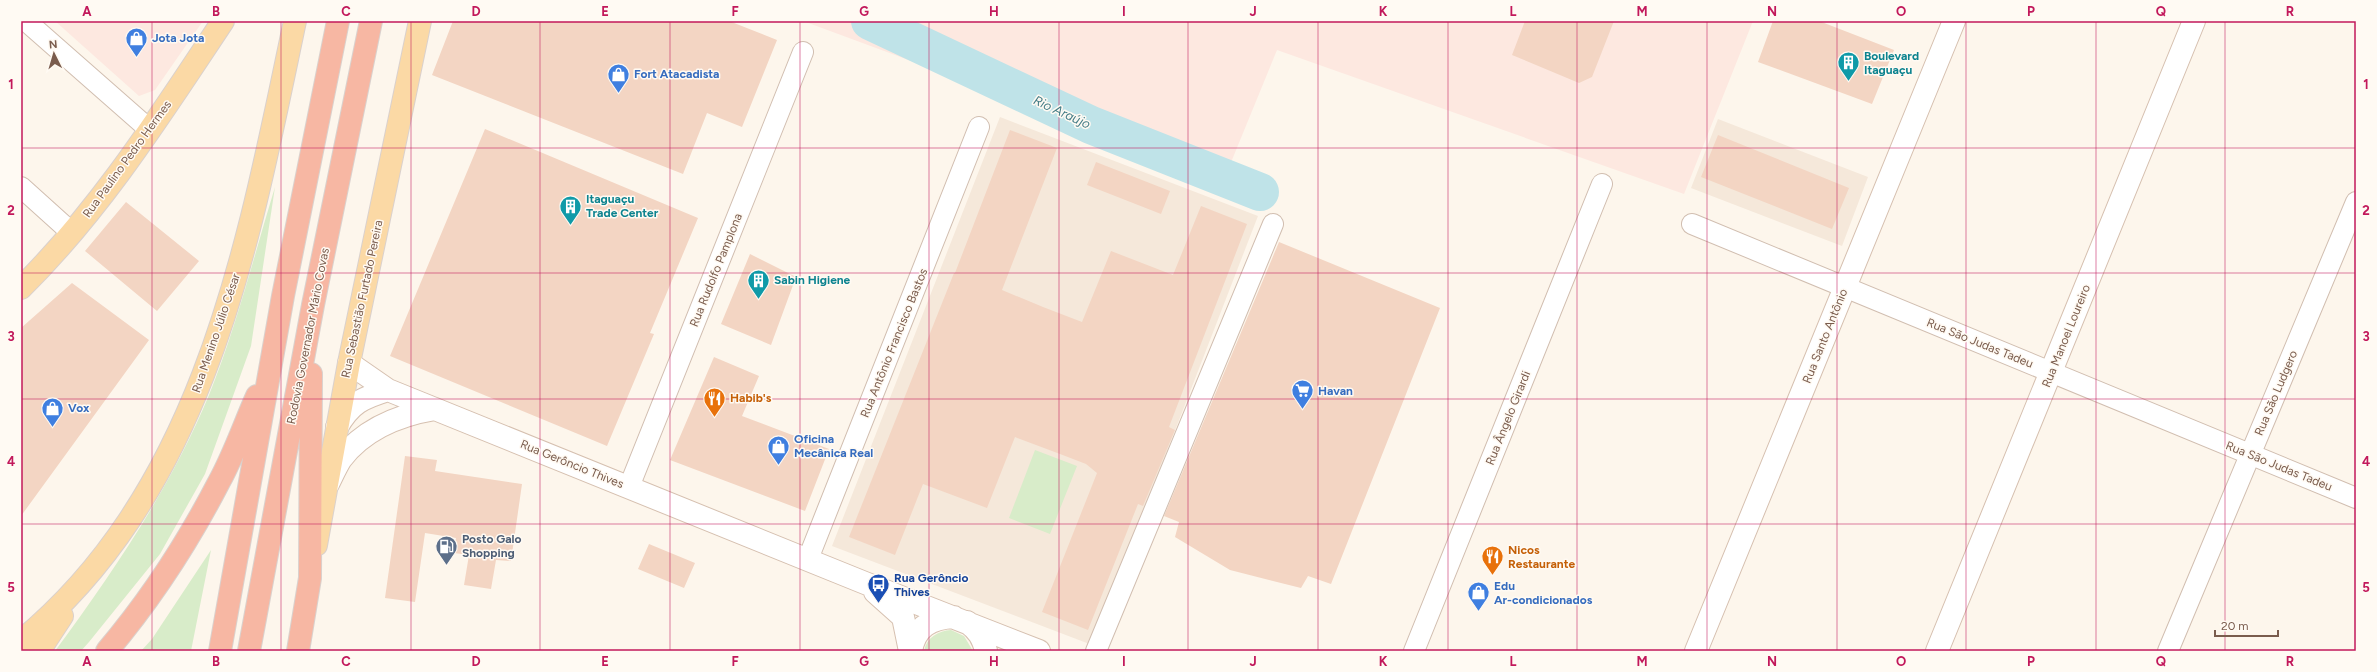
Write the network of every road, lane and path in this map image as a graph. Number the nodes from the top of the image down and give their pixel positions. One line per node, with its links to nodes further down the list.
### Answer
1 (26, 21): 11 (street)
2 (223, 21): 11 (main road, Rua Paulino Pedro Hermes)
3 (294, 21): 32 (main road, Rua Menino Júlio César)
4 (338, 21): 21 (highway)
5 (371, 21): 20 (highway, Rodovia Governador Mário Covas)
6 (420, 21): 22 (main road, Rua Sebastião Furtado Pereira)
7 (1954, 21): 18 (street, Rua Santo Antônio)
8 (2194, 21): 23 (street, Rua Manoel Loureiro)
9 (803, 52): 28 (street, Rua Rudolfo Pamplona)
10 (979, 127): 31 (street, Rua Antônio Francisco Bastos)
11 (150, 130): 17 (main road, Rua Paulino Pedro Hermes)
12 (1602, 184): 46 (street, Rua Ângelo Girardi)
13 (21, 187): 17 (street)
14 (2356, 202): 27 (street, Rua São Ludgero)
15 (1273, 224): 45 (street)
16 (1692, 224): 18 (street, Rua São Judas Tadeu)
17 (72, 233): 19 (main road, Rua Paulino Pedro Hermes)
18 (1845, 287): 23 (street, Rua São Judas Tadeu); 47 (street, Rua Santo Antônio)
19 (21, 288)
20 (313, 305): 33 (highway); 40 (highway, Rodovia Governador Mário Covas)
21 (271, 362): 38 (highway); 39 (highway)
22 (349, 363): 24 (street, Rua Gerôncio Thives); 26 (main road, Rua Sebastião Furtado Pereira)
23 (2051, 372): 27 (street, Rua São Judas Tadeu); 48 (street, Rua Manoel Loureiro)
24 (388, 390): 25 (street, Rua Gerôncio Thives); 26 (street)
25 (435, 408): 28 (street, Rua Gerôncio Thives); 29 (street)
26 (337, 427): 29 (main road, Rua Sebastião Furtado Pereira)
27 (2250, 454): 30 (street, Rua São Judas Tadeu); 49 (street, Rua São Ludgero)
28 (629, 487): 31 (street, Rua Gerôncio Thives)
29 (326, 489): 33 (main road, Rua Sebastião Furtado Pereira)
30 (2356, 498)
31 (808, 559): 34 (street, Rua Gerôncio Thives)
32 (88, 576): 36 (main road, Rua Menino Júlio César); 37 (main road)
33 (310, 578): 41 (highway)
34 (865, 583): 35 (street, Rua Gerôncio Thives); 42 (street)
35 (960, 619): 42 (street); 43 (street); 44 (street, Rua Gerôncio Thives)
36 (21, 641)
37 (39, 651)
38 (107, 651)
39 (220, 651)
40 (249, 651)
41 (298, 651)
42 (910, 651)
43 (986, 651)
44 (1039, 651)
45 (1096, 651)
46 (1414, 651)
47 (1696, 651)
48 (1938, 651)
49 (2168, 651)

